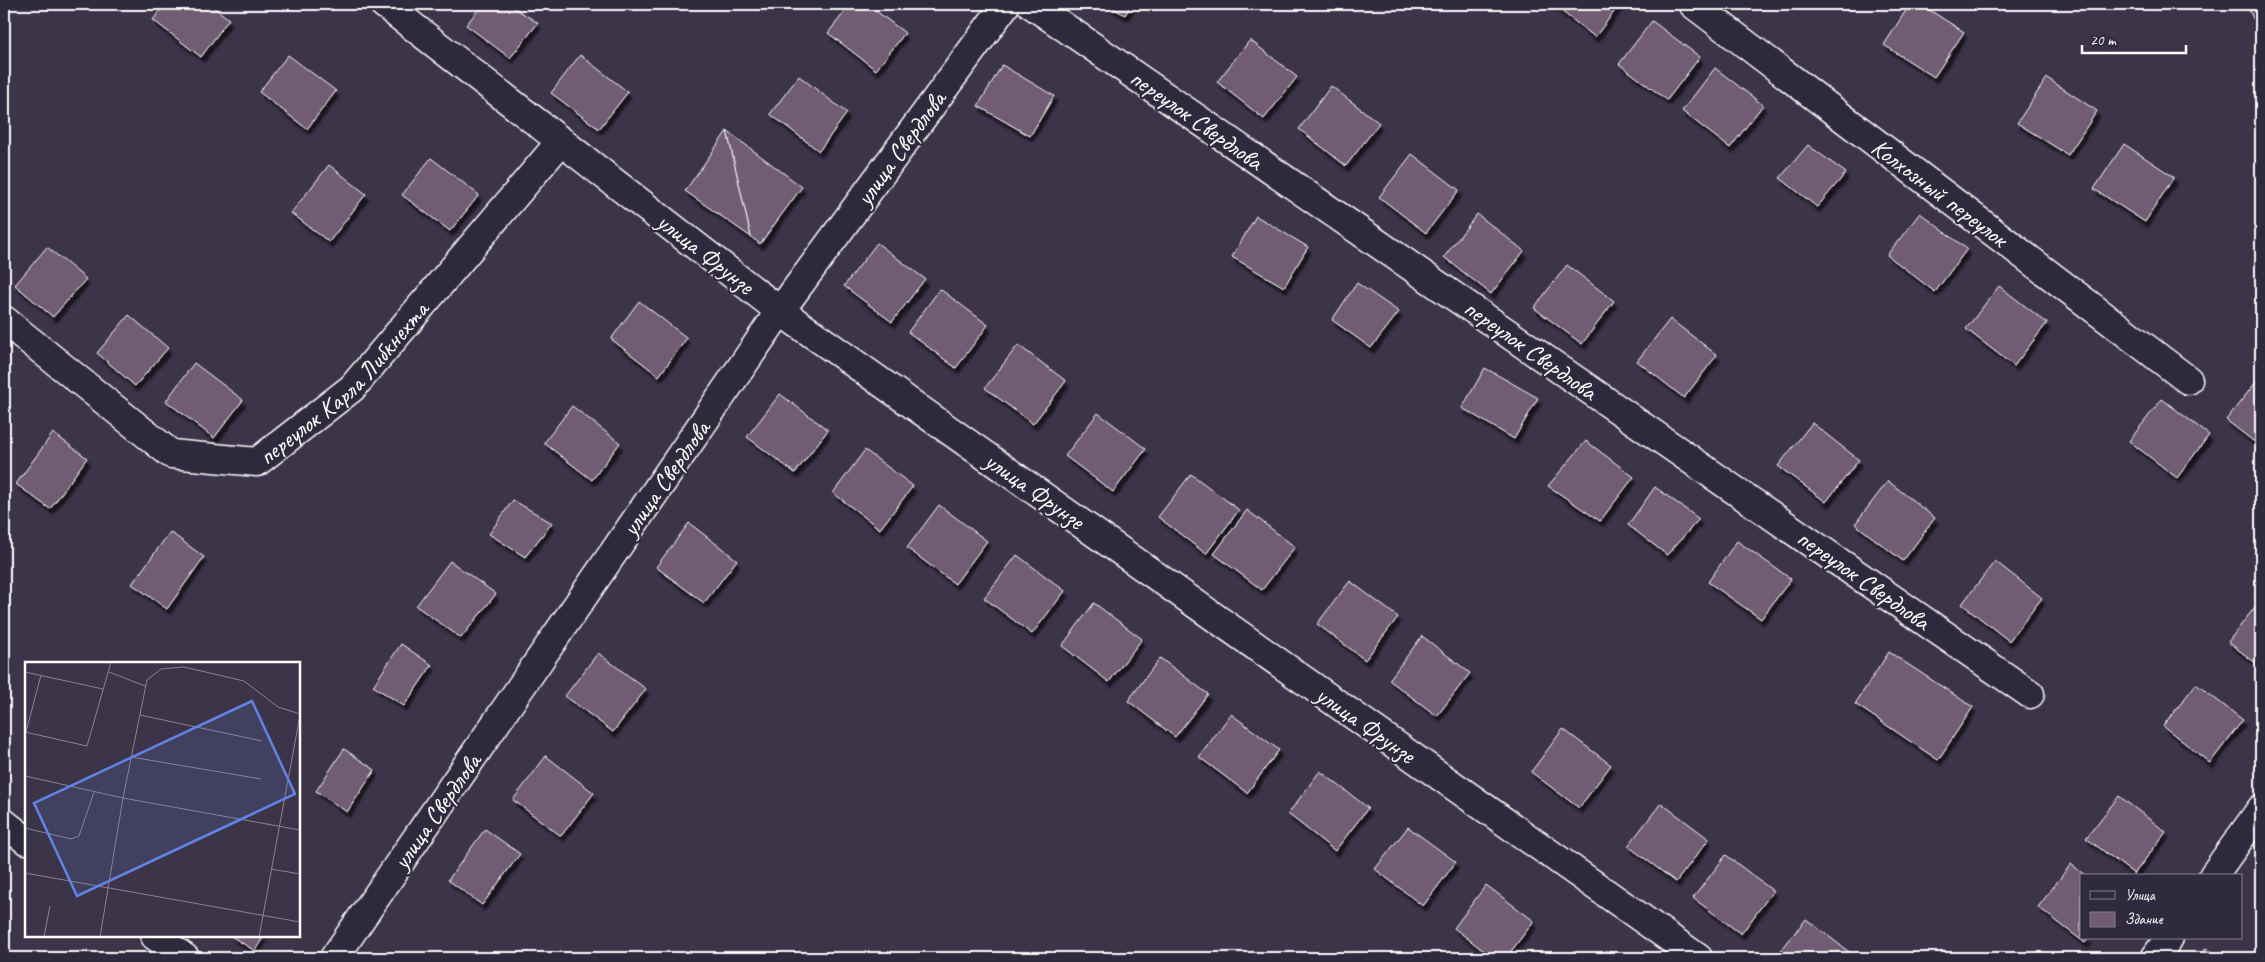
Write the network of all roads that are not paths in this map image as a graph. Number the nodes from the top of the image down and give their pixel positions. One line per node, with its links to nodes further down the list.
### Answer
1 (384, 4): 5 (street, улица Фрунзе)
2 (1006, 4): 6 (street, улица Свердлова)
3 (1031, 4): 9 (street, переулок Свердлова)
4 (1693, 4): 8 (street, Колхозный переулок)
5 (561, 141): 6 (street, улица Фрунзе); 7 (street, переулок Карла Либкнехта)
6 (780, 311): 17 (street, улица Свердлова); 18 (street, улица Фрунзе)
7 (4, 320)
8 (2188, 380)
9 (2030, 694)
10 (2261, 809): 13 (street)
11 (4, 824): 12 (street)
12 (25, 839)
13 (2215, 874)
14 (156, 937): 16 (street)
15 (2168, 940): 19 (street)
16 (185, 958)
17 (334, 958)
18 (1698, 958)
19 (2155, 958)

